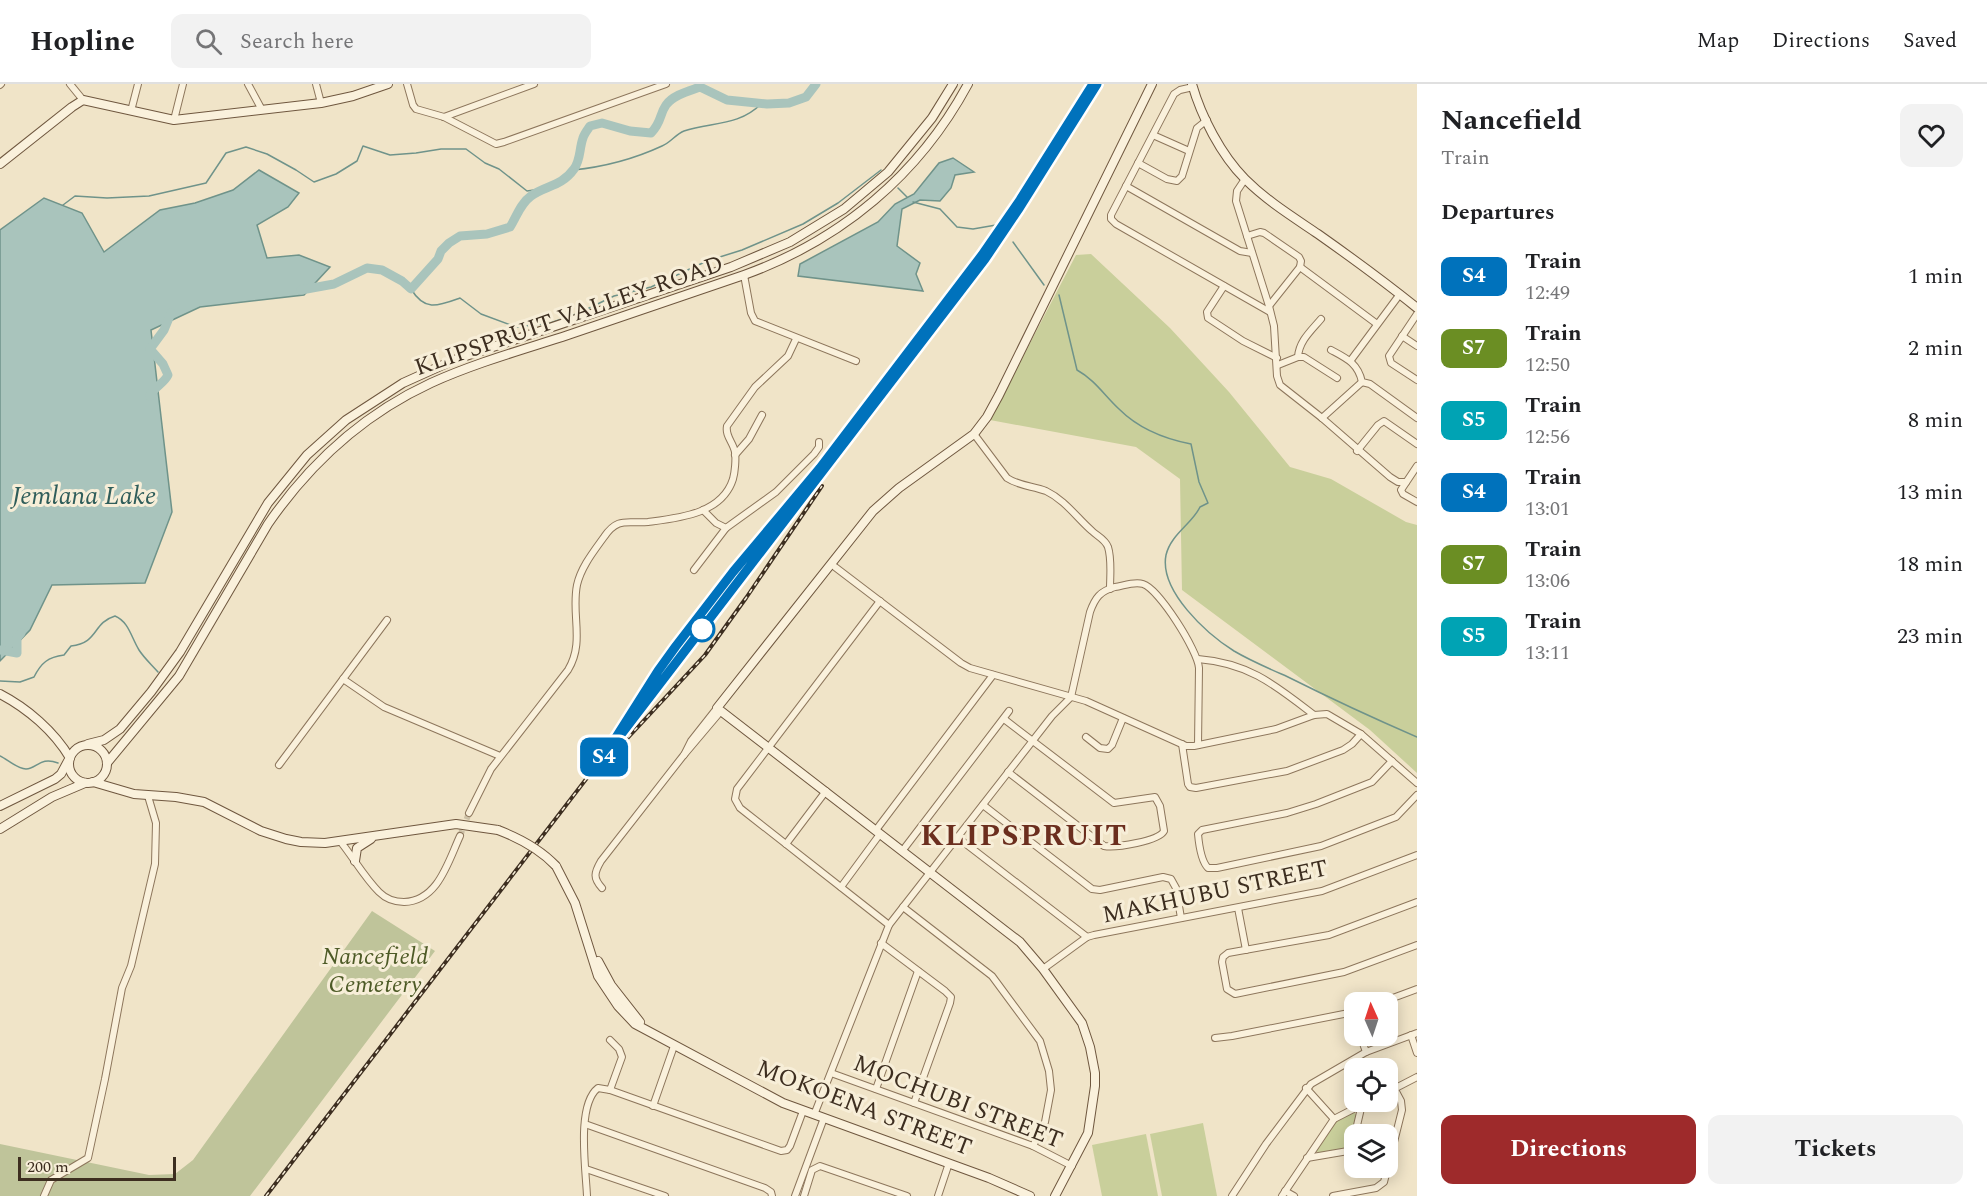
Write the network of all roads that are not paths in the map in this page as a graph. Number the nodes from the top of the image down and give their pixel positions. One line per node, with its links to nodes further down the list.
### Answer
1 (70, 84): 14 (street)
2 (138, 84): 17 (street)
3 (183, 84): 19 (street)
4 (248, 84): 16 (street)
5 (316, 84): 15 (street)
6 (388, 84): 15 (main road)
7 (406, 84): 18 (street)
8 (534, 84): 18 (street)
9 (666, 84): 18 (street)
10 (953, 84): 83 (main road, KLIPSPRUIT VALLEY ROAD)
11 (968, 84): 30 (main road, KLIPSPRUIT VALLEY ROAD)
12 (1152, 84): 52 (main road)
13 (1192, 85): 20 (main road); 21 (street)
14 (84, 100): 17 (main road); 23 (main road)
15 (321, 103): 16 (main road)
16 (262, 110): 19 (main road)
17 (131, 111): 19 (main road)
18 (444, 117)
19 (174, 120)
20 (1207, 120): 22 (street); 25 (main road)
21 (1153, 135): 22 (street); 24 (street)
22 (1189, 151): 24 (street)
23 (0, 164)
24 (1138, 164): 26 (street)
25 (1245, 178): 27 (street); 32 (main road)
26 (1126, 186): 28 (street); 31 (street)
27 (1247, 236): 28 (street); 29 (street)
28 (1252, 253): 34 (street)
29 (1300, 267): 34 (street); 37 (street)
30 (744, 275): 39 (street); 90 (main road, KLIPSPRUIT VALLEY ROAD)
31 (1224, 286): 34 (street); 45 (street)
32 (1400, 294): 33 (main road); 37 (street)
33 (1417, 308)
34 (1270, 309): 45 (street)
35 (1417, 314): 38 (street)
36 (1321, 319): 42 (street)
37 (1377, 324): 43 (street)
38 (1402, 336): 40 (street); 47 (street)
39 (796, 339): 44 (street); 56 (street)
40 (1417, 346)
41 (1330, 350): 43 (street)
42 (1298, 357): 45 (street); 46 (street)
43 (1351, 360): 48 (street)
44 (856, 361)
45 (1277, 362): 50 (street)
46 (1337, 378)
47 (1417, 380)
48 (1362, 381): 50 (street); 51 (street)
49 (762, 415): 56 (street)
50 (1322, 418): 55 (street)
51 (1417, 418)
52 (974, 434): 59 (main road); 65 (street)
53 (819, 442): 62 (street)
54 (1417, 444): 55 (street)
55 (1357, 451): 58 (street)
56 (735, 455): 61 (street)
57 (1417, 466): 58 (street)
58 (1406, 482): 60 (street)
59 (904, 485): 63 (main road); 73 (main road)
60 (1417, 502)
61 (703, 510): 62 (street); 86 (street)
62 (726, 528): 64 (street)
63 (835, 567): 66 (street); 73 (main road)
64 (694, 570)
65 (1110, 589): 68 (street); 72 (street)
66 (880, 601): 69 (street); 85 (street)
67 (387, 620): 70 (street)
68 (1197, 659): 75 (street); 84 (street)
69 (993, 675): 72 (street); 102 (street)
70 (343, 679): 86 (street); 89 (street)
71 (4, 696): 80 (main road)
72 (1071, 698): 76 (street); 81 (street)
73 (719, 709): 85 (main road); 113 (street)
74 (1009, 711): 77 (street)
75 (1314, 715): 78 (street); 84 (street)
76 (1123, 718): 79 (street); 82 (street)
77 (1004, 719): 81 (street); 108 (street)
78 (1362, 734): 82 (street); 88 (street)
79 (1086, 737)
80 (58, 739): 83 (main road); 87 (main road)
81 (1033, 740): 91 (street); 91 (street)
82 (1182, 744): 84 (street)
83 (85, 745): 87 (main road); 90 (main road)
84 (1198, 745)
85 (770, 748): 95 (main road); 107 (street)
86 (500, 756): 100 (street)
87 (69, 758): 92 (main road); 99 (main road)
88 (1392, 761): 93 (street); 96 (street)
89 (279, 765)
90 (107, 766): 92 (main road); 94 (main road)
91 (1008, 772): 98 (street)
92 (89, 782): 94 (main road, MOKOENA STREET); 101 (main road)
93 (1417, 783)
94 (118, 789): 97 (main road, MOKOENA STREET)
95 (826, 791): 102 (main road); 107 (street)
96 (1417, 795)
97 (148, 796): 106 (main road, MOKOENA STREET); 157 (street)
98 (983, 805): 105 (street); 117 (street)
99 (0, 806)
100 (469, 813)
101 (0, 829)
102 (878, 832): 108 (main road); 112 (street)
103 (380, 835): 106 (main road, MOKOENA STREET); 110 (main road); 131 (main road, MOKOENA STREET, bridge)
104 (460, 836): 110 (street)
105 (957, 837): 111 (street); 119 (street, MAKHUBU STREET)
106 (340, 841): 110 (street)
107 (786, 844): 112 (street)
108 (903, 850): 111 (main road)
109 (1417, 855): 116 (street, MAKHUBU STREET)
110 (355, 861)
111 (930, 872): 115 (street); 123 (main road)
112 (841, 887): 118 (street)
113 (602, 888)
114 (1417, 903): 122 (street)
115 (903, 907): 118 (street); 150 (street)
116 (1238, 908): 117 (street, MAKHUBU STREET); 122 (street)
117 (1181, 918): 119 (street, MAKHUBU STREET)
118 (890, 925): 120 (street)
119 (1087, 938): 123 (street, MAKHUBU STREET)
120 (881, 943): 124 (street); 135 (street)
121 (1417, 945): 122 (street)
122 (1246, 950)
123 (1043, 969): 154 (main road)
124 (918, 971): 139 (street); 142 (street)
125 (1417, 989): 126 (street)
126 (1398, 996)
127 (1344, 1014): 129 (street)
128 (1414, 1034): 133 (street); 134 (street)
129 (1215, 1038)
130 (610, 1040): 140 (street)
131 (674, 1046): 143 (street); 144 (main road, MOKOENA STREET)
132 (1364, 1046): 133 (street)
133 (1366, 1052): 138 (street)
134 (1417, 1053)
135 (831, 1073): 139 (street, MOCHUBI STREET); 146 (street)
136 (1417, 1077): 137 (street)
137 (1398, 1086)
138 (1306, 1088): 148 (street); 167 (street)
139 (876, 1089): 142 (street, MOCHUBI STREET)
140 (610, 1090): 143 (street); 149 (street)
141 (1398, 1098): 169 (street)
142 (914, 1102): 150 (street, MOCHUBI STREET)
143 (653, 1106): 144 (street)
144 (803, 1111): 146 (main road, MOKOENA STREET)
145 (1348, 1112): 148 (street)
146 (814, 1115): 147 (main road, MOKOENA STREET)
147 (824, 1118): 153 (main road, MOKOENA STREET); 161 (street)
148 (1334, 1119): 152 (street)
149 (585, 1124): 155 (street); 160 (street)
150 (1033, 1146): 154 (street, MOCHUBI STREET)
151 (1344, 1152): 152 (street)
152 (1307, 1158): 156 (street)
153 (949, 1163): 164 (street); 165 (main road, MOKOENA STREET)
154 (1072, 1166): 166 (main road)
155 (586, 1169): 158 (street); 159 (street)
156 (1284, 1194): 168 (street)
157 (44, 1196)
158 (587, 1196)
159 (665, 1196)
160 (772, 1196)
161 (795, 1196)
162 (804, 1196): 163 (street)
163 (907, 1196)
164 (938, 1196)
165 (1030, 1196)
166 (1055, 1196)
167 (1232, 1196)
168 (1294, 1196)
169 (1333, 1196)

